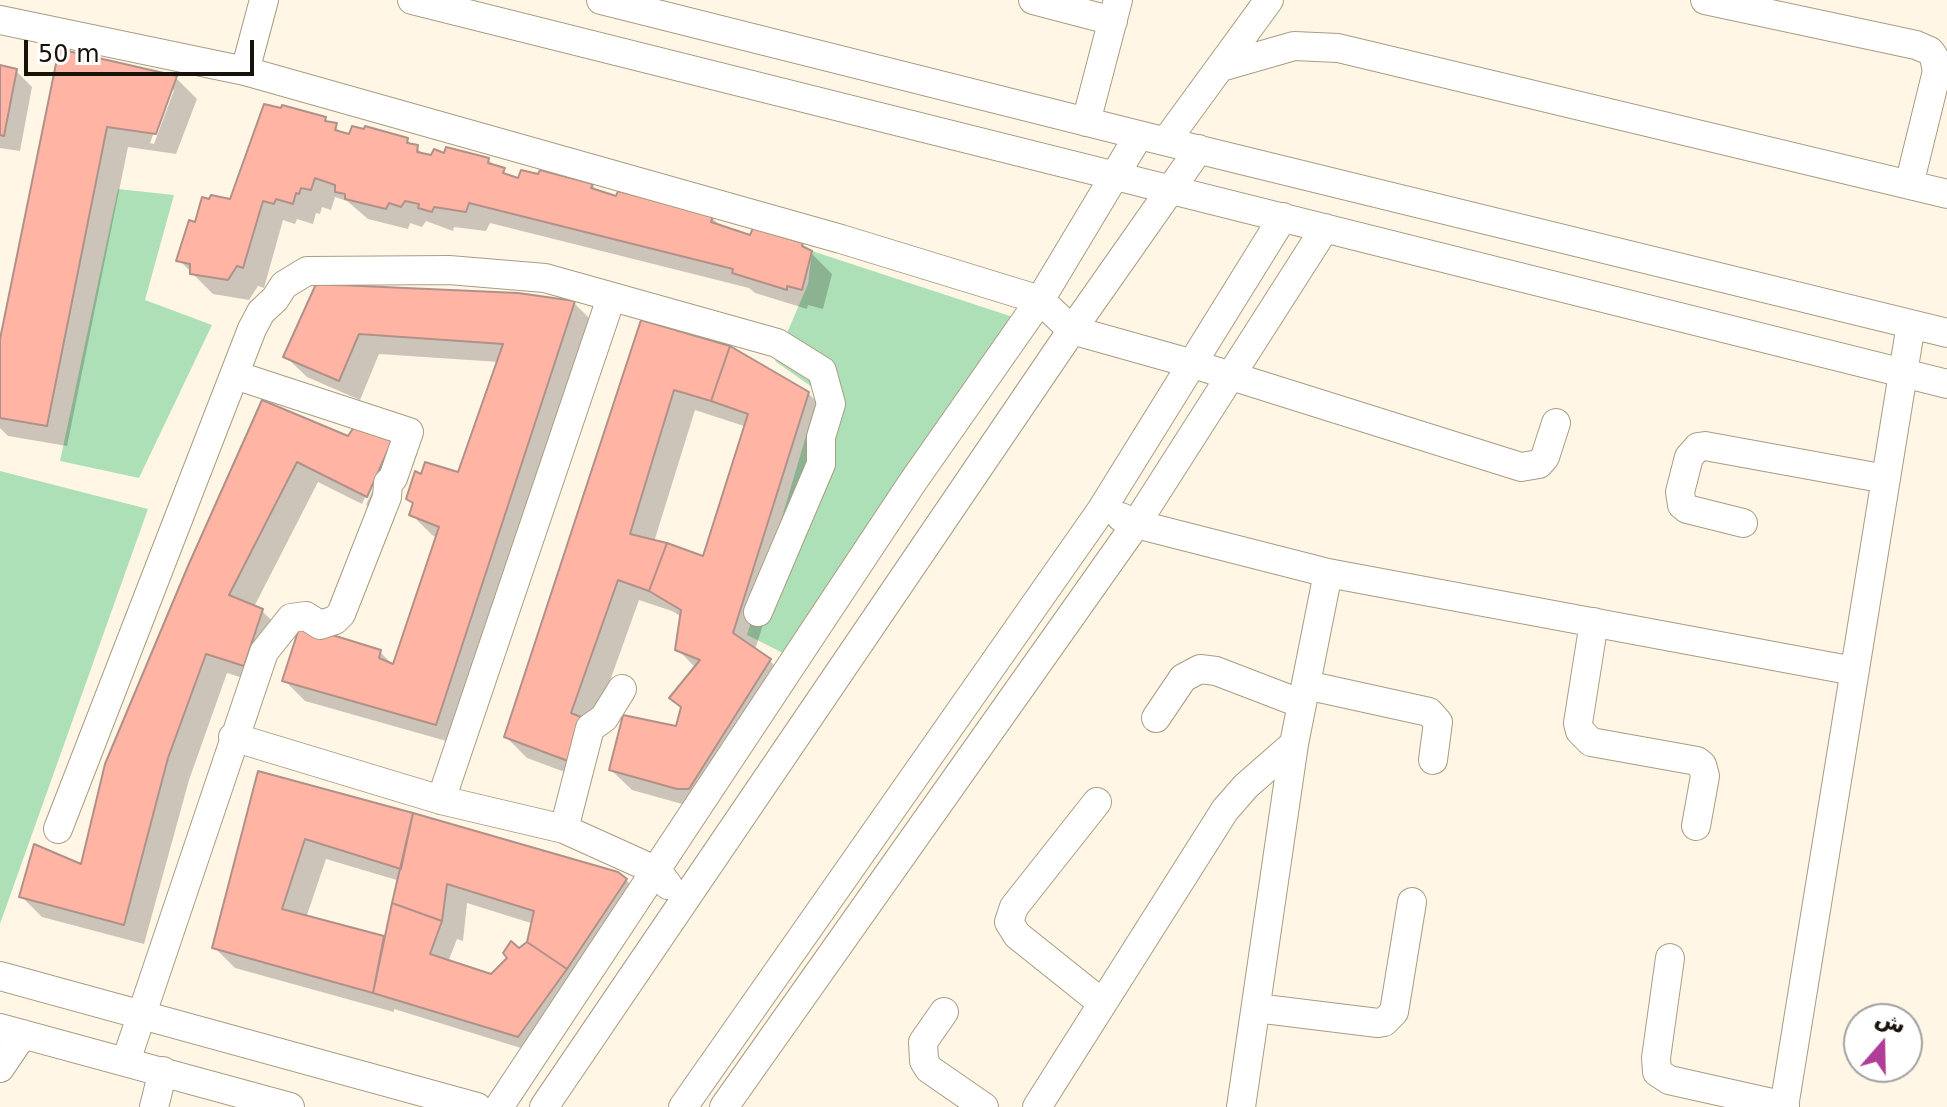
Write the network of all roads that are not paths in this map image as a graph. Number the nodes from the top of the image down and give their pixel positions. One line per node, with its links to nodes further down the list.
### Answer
1 (264, 0): 10 (street)
2 (412, 0): 14 (street)
3 (601, 0): 11 (street)
4 (1033, 0): 7 (street)
5 (1269, 0): 9 (street)
6 (1705, 0): 15 (street)
7 (1116, 10): 11 (street)
8 (0, 20): 10 (street)
9 (1221, 67): 12 (street); 15 (street)
10 (245, 71): 21 (street)
11 (1086, 122): 12 (street)
12 (1152, 138): 13 (street); 14 (street)
13 (1199, 149): 16 (street); 22 (street)
14 (1114, 174): 16 (street); 21 (street)
15 (1909, 185): 17 (street)
16 (1171, 189): 18 (street); 23 (street)
17 (1947, 194)
18 (1283, 217): 19 (street); 25 (street)
19 (1325, 228): 26 (street); 28 (street)
20 (611, 298): 27 (street); 38 (street); 47 (street)
21 (1040, 300): 23 (street); 32 (street)
22 (1911, 324): 24 (street); 26 (street)
23 (1072, 330): 25 (street); 33 (street)
24 (1947, 333)
25 (1193, 364): 28 (street); 34 (street)
26 (1903, 373): 29 (street); 31 (street)
27 (235, 375): 44 (street); 50 (street)
28 (1232, 376): 30 (street); 36 (street)
29 (1947, 384)
30 (1556, 423)
31 (1886, 479): 35 (street); 40 (street)
32 (912, 483): 33 (street); 52 (street)
33 (954, 504): 54 (street)
34 (1102, 509): 36 (street); 71 (street)
35 (1743, 523)
36 (1136, 524): 37 (street); 72 (street)
37 (1328, 573): 39 (street); 42 (street)
38 (758, 612)
39 (1594, 622): 40 (street); 49 (street)
40 (1854, 671): 65 (street)
41 (622, 689): 51 (street)
42 (1304, 695): 43 (street); 45 (street); 46 (street)
43 (1156, 718)
44 (233, 737): 47 (street); 60 (street)
45 (1294, 744): 57 (street); 58 (street)
46 (1433, 760)
47 (441, 800): 51 (street)
48 (1097, 802): 57 (street)
49 (1696, 826)
50 (58, 829)
51 (564, 829): 52 (street)
52 (657, 871): 54 (street); 69 (street)
53 (1412, 902): 58 (street)
54 (683, 904): 70 (street)
55 (1670, 958): 65 (street)
56 (0, 976): 60 (street)
57 (1102, 1003): 74 (street)
58 (1256, 1008): 75 (street)
59 (944, 1012): 73 (street)
60 (140, 1014): 62 (street); 68 (street)
61 (12, 1031): 62 (street); 63 (street)
62 (126, 1061): 64 (street)
63 (0, 1068)
64 (163, 1071): 66 (street); 67 (street)
65 (1784, 1106)
66 (154, 1107)
67 (290, 1107)
68 (477, 1107)
69 (499, 1107)
70 (544, 1107)
71 (683, 1107)
72 (724, 1107)
73 (984, 1107)
74 (1037, 1107)
75 (1241, 1107)

